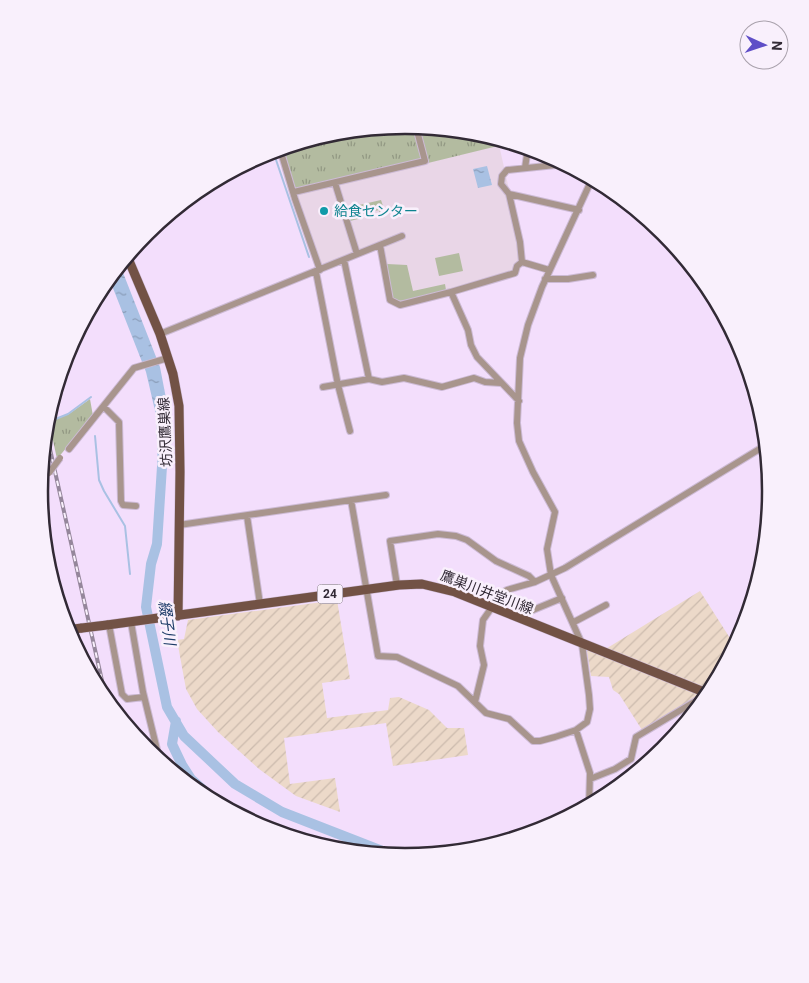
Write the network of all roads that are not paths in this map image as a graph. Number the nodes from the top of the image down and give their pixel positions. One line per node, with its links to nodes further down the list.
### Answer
1 (418, 135): 6 (street)
2 (282, 156): 8 (street)
3 (527, 156): 5 (street)
4 (549, 166): 5 (street)
5 (525, 168): 9 (street)
6 (335, 183): 8 (street); 13 (street)
7 (589, 186): 10 (street)
8 (294, 192): 18 (street)
9 (508, 194): 10 (street); 15 (street)
10 (579, 210): 17 (street)
11 (402, 236): 12 (street)
12 (380, 245): 13 (street); 21 (street)
13 (357, 254): 14 (street)
14 (344, 260): 18 (street); 24 (street)
15 (522, 262): 17 (street); 21 (street)
16 (130, 263): 22 (main road, 坊沢鷹巣線)
17 (549, 270): 20 (street)
18 (318, 271): 22 (street); 26 (street)
19 (593, 275): 20 (street)
20 (545, 279): 28 (street)
21 (451, 292): 25 (street)
22 (160, 334): 23 (main road, 坊沢鷹巣線)
23 (165, 359): 29 (street); 39 (main road, 坊沢鷹巣線)
24 (369, 379): 25 (street); 26 (street)
25 (502, 383): 28 (street)
26 (338, 384): 27 (street); 30 (street)
27 (323, 387)
28 (519, 401): 40 (street)
29 (104, 407): 31 (street); 37 (street)
30 (350, 431)
31 (69, 449)
32 (759, 449): 40 (street)
33 (60, 458): 34 (street, bridge)
34 (49, 473)
35 (386, 495): 36 (street)
36 (351, 500): 38 (street); 43 (street)
37 (136, 506)
38 (247, 516): 39 (street); 45 (street)
39 (179, 525): 48 (main road, 坊沢鷹巣線)
40 (551, 575): 41 (street); 44 (street)
41 (535, 582): 42 (street); 47 (street)
42 (397, 585): 43 (main road, 鷹巣川井堂川線 / 24); 47 (main road, 鷹巣川井堂川線 / 24)
43 (366, 590): 45 (main road, 鷹巣川井堂川線 / 24); 57 (street)
44 (562, 598): 49 (street); 51 (street)
45 (260, 604): 48 (main road, 鷹巣川井堂川線 / 24)
46 (606, 605): 51 (street)
47 (491, 607): 49 (main road, 鷹巣川井堂川線 / 24); 57 (street)
48 (178, 616): 50 (main road, 鷹巣川井堂川線 / 24)
49 (516, 617): 54 (main road, 鷹巣川井堂川線 / 24)
50 (133, 622): 52 (main road, 鷹巣川井堂川線 / 24); 56 (street)
51 (574, 622): 54 (street)
52 (109, 627): 53 (main road, 鷹巣川井堂川線 / 24, bridge); 56 (street)
53 (76, 629)
54 (582, 644): 55 (main road, 鷹巣川井堂川線 / 24); 59 (street)
55 (701, 691)
56 (144, 697): 60 (street)
57 (475, 702): 59 (street)
58 (691, 705): 61 (street)
59 (576, 730): 61 (street)
60 (157, 748)
61 (590, 779): 62 (street)
62 (589, 797)

